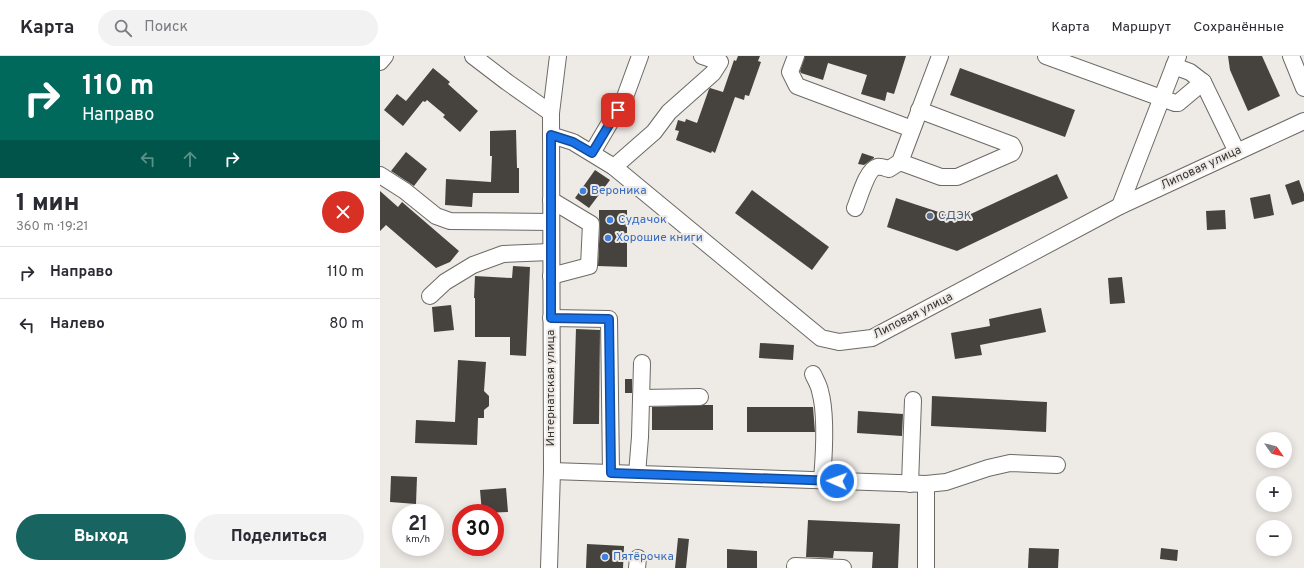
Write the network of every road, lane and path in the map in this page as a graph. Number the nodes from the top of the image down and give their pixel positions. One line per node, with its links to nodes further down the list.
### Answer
1 (385, 56): 11 (street)
2 (473, 56): 16 (street)
3 (558, 56): 16 (street, Интернатская улица)
4 (640, 56): 21 (street)
5 (702, 56): 23 (street)
6 (796, 56): 18 (street)
7 (940, 56): 15 (street)
8 (1046, 56): 14 (street)
9 (1291, 56): 13 (street)
10 (1176, 61): 12 (street); 14 (street)
11 (380, 62)
12 (1203, 82): 14 (street); 20 (street)
13 (1304, 88)
14 (1162, 99): 26 (street)
15 (920, 110): 18 (street); 22 (street)
16 (551, 113): 19 (street, Интернатская улица)
17 (1304, 121): 20 (street, Липовая улица)
18 (912, 128): 22 (street)
19 (551, 135): 21 (street, Липовая улица); 25 (street, Интернатская улица)
20 (1237, 152): 26 (street, Липовая улица)
21 (592, 153): 23 (street, Липовая улица)
22 (900, 162): 27 (street)
23 (614, 167): 26 (street, Липовая улица)
24 (380, 176): 28 (street)
25 (551, 200): 28 (street, Интернатская улица); 30 (street)
26 (1120, 206)
27 (855, 208)
28 (551, 222): 29 (street, Интернатская улица)
29 (550, 252): 30 (street, Интернатская улица); 31 (street)
30 (550, 276): 32 (street, Интернатская улица)
31 (430, 296)
32 (551, 318): 39 (street, Интернатская улица); 40 (street)
33 (642, 363): 36 (street)
34 (813, 374): 42 (street)
35 (700, 396): 36 (street)
36 (641, 398): 41 (street)
37 (913, 400): 43 (street)
38 (1058, 465): 44 (street)
39 (552, 471): 40 (street); 46 (street, Интернатская улица)
40 (611, 473): 41 (street)
41 (637, 474): 42 (street)
42 (822, 480): 43 (street)
43 (910, 484): 44 (street)
44 (926, 484): 48 (street)
45 (795, 566): 47 (street)
46 (549, 568)
47 (843, 568)
48 (926, 568)

